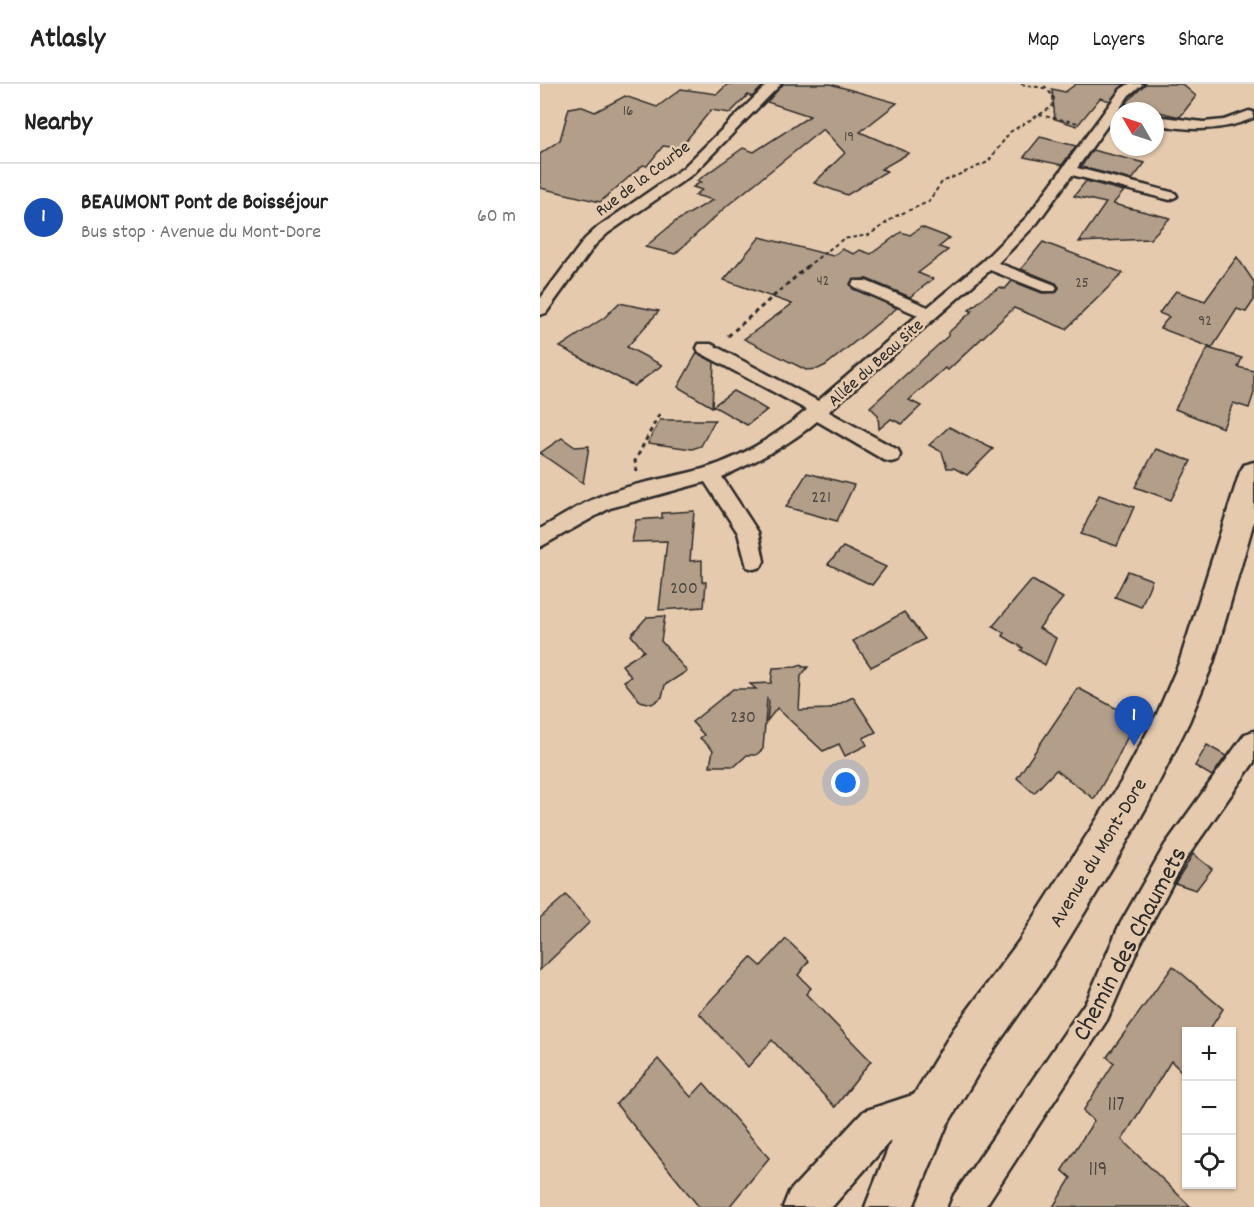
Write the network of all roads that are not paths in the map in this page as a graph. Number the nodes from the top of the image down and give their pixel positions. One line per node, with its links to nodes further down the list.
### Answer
1 (775, 84): 12 (street, Rue de la Courbe)
2 (1137, 84): 3 (street, Allée du Beau Site)
3 (1120, 102)
4 (1249, 115): 6 (street)
5 (1110, 117): 7 (street, Allée du Beau Site)
6 (1164, 122)
7 (1069, 170): 8 (street); 9 (street, Allée du Beau Site)
8 (1170, 196)
9 (988, 264): 11 (street); 13 (street, Allée du Beau Site)
10 (860, 284): 13 (street, Allée du Beau Site)
11 (1049, 288)
12 (540, 310)
13 (929, 314): 15 (street, Allée du Beau Site)
14 (708, 349): 15 (street, Allée du Beau Site)
15 (819, 411): 16 (street, Allée du Beau Site); 18 (street, Allée du Beau Site)
16 (891, 455)
17 (1254, 472): 22 (main road, Avenue du Mont-Dore)
18 (710, 474): 19 (street, Allée du Beau Site); 20 (street)
19 (540, 539)
20 (754, 561)
21 (1254, 742): 25 (street, Chemin des Chaumets)
22 (931, 1109): 23 (street); 24 (main road, Avenue du Mont-Dore)
23 (804, 1207)
24 (889, 1207)
25 (966, 1207)

